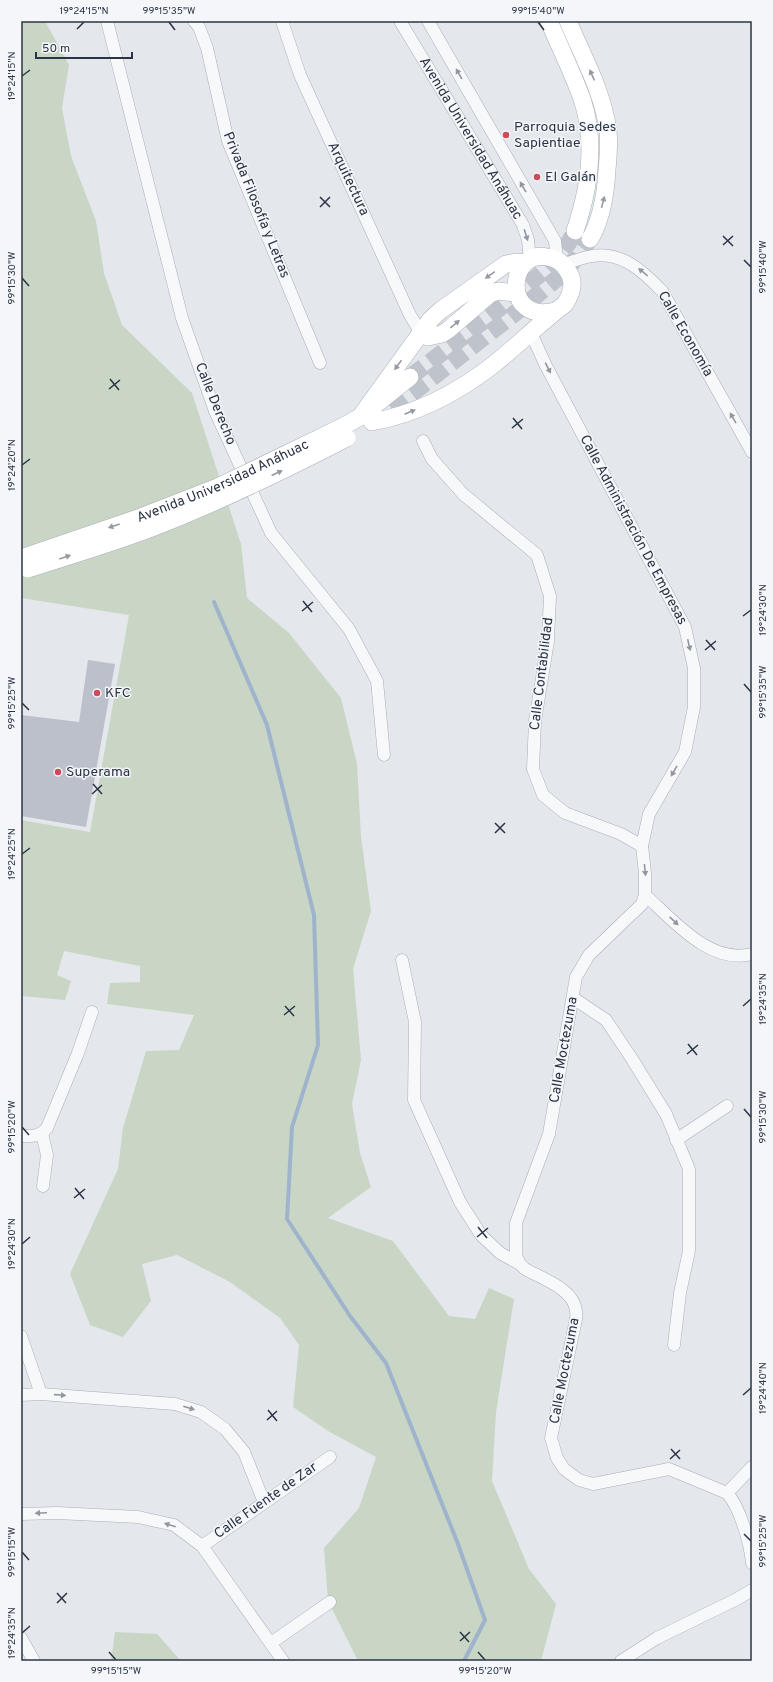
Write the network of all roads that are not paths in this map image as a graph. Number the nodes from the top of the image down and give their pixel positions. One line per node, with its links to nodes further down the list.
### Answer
1 (107, 21): 21 (street, Calle Derecho)
2 (194, 21): 14 (street, Privada Filosofía y Letras)
3 (282, 21): 12 (street, Arquitectura)
4 (400, 21): 8 (street, Avenida Universidad Anáhuac, one-way to 8)
5 (428, 21): 9 (street, Avenida Universidad Anáhuac, one-way to 5)
6 (549, 21): 7 (main road, one-way to 7)
7 (568, 21)
8 (528, 262): 9 (main road); 10 (main road); 12 (main road, one-way to 12)
9 (560, 262): 11 (main road); 19 (street, Calle Economía, one-way to 9)
10 (520, 299): 11 (main road); 12 (main road, one-way to 10); 13 (main road)
11 (556, 311): 13 (main road)
12 (421, 333): 17 (main road, one-way to 17)
13 (531, 333): 17 (main road, one-way to 13); 22 (street, Calle Administración De Empresas, one-way to 22)
14 (320, 363)
15 (410, 377): 17 (main road, Avenida Universidad Anáhuac)
16 (392, 409): 17 (main road, Avenida Universidad Anáhuac)
17 (366, 419): 20 (main road, Avenida Universidad Anáhuac, bridge)
18 (423, 441): 22 (street, Calle Contabilidad)
19 (752, 452)
20 (23, 566)
21 (384, 755)
22 (642, 846): 23 (street, one-way to 23)
23 (646, 895): 24 (street, one-way to 24); 26 (street, Calle Moctezuma)
24 (752, 954)
25 (402, 960): 33 (street)
26 (572, 998): 31 (street); 33 (street, Calle Moctezuma)
27 (92, 1012): 29 (street)
28 (727, 1106): 31 (street)
29 (42, 1134): 30 (street); 32 (street)
30 (21, 1136)
31 (676, 1140): 35 (street)
32 (43, 1186)
33 (520, 1264): 40 (street, Calle Moctezuma)
34 (21, 1336): 36 (street)
35 (674, 1345)
36 (41, 1394): 37 (street); 41 (street, one-way to 41)
37 (21, 1395)
38 (330, 1457): 41 (street, Calle Fuente de Zar)
39 (752, 1467): 40 (street)
40 (727, 1493): 44 (street)
41 (264, 1502): 43 (street, Calle Fuente de Zar)
42 (21, 1514): 43 (street, one-way to 42)
43 (202, 1546): 48 (street)
44 (752, 1557)
45 (752, 1590): 51 (street)
46 (330, 1602): 48 (street)
47 (21, 1638): 49 (street)
48 (271, 1643): 50 (street)
49 (34, 1661)
50 (283, 1661)
51 (621, 1661)

